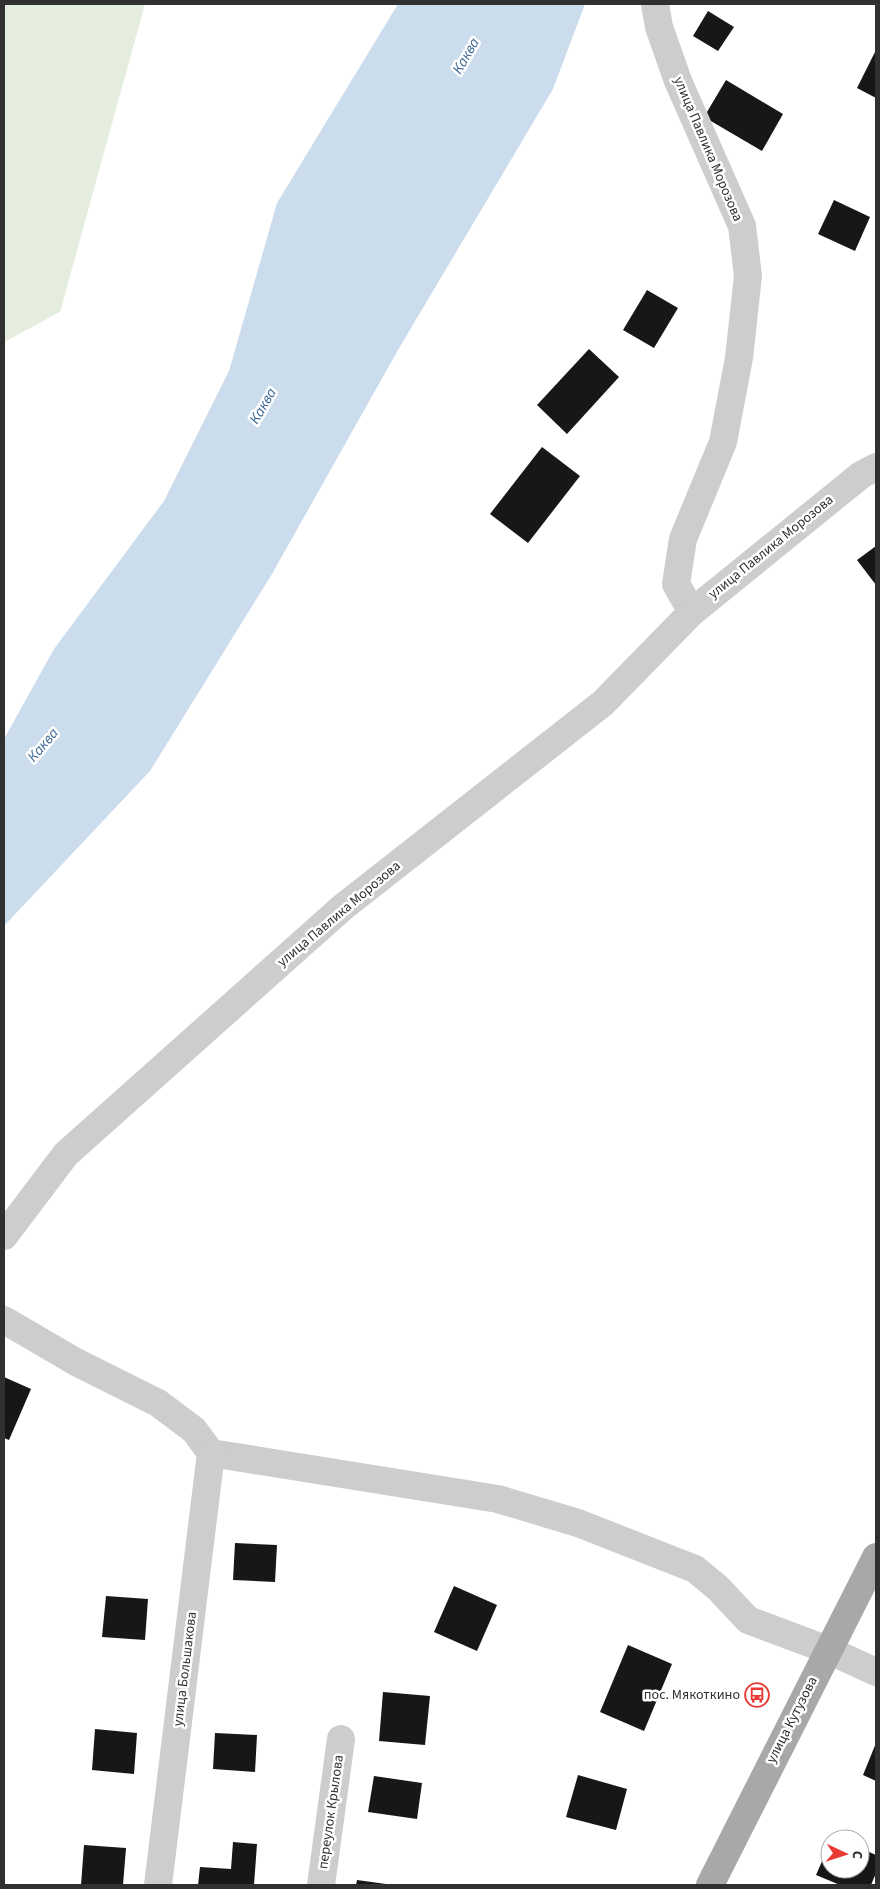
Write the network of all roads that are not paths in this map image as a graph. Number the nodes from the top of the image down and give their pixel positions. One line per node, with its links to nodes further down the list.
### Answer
1 (655, 4): 3 (street, улица Павлика Морозова)
2 (876, 467): 3 (street, улица Павлика Морозова)
3 (692, 612): 4 (street, улица Павлика Морозова)
4 (4, 1236)
5 (4, 1320): 6 (street)
6 (211, 1453): 8 (street); 11 (street, улица Большакова)
7 (876, 1556): 8 (main road, улица Кутузова)
8 (828, 1650): 9 (street); 13 (main road, улица Кутузова)
9 (876, 1672)
10 (341, 1739): 12 (street, переулок Крылова)
11 (158, 1885)
12 (321, 1885)
13 (710, 1885)

